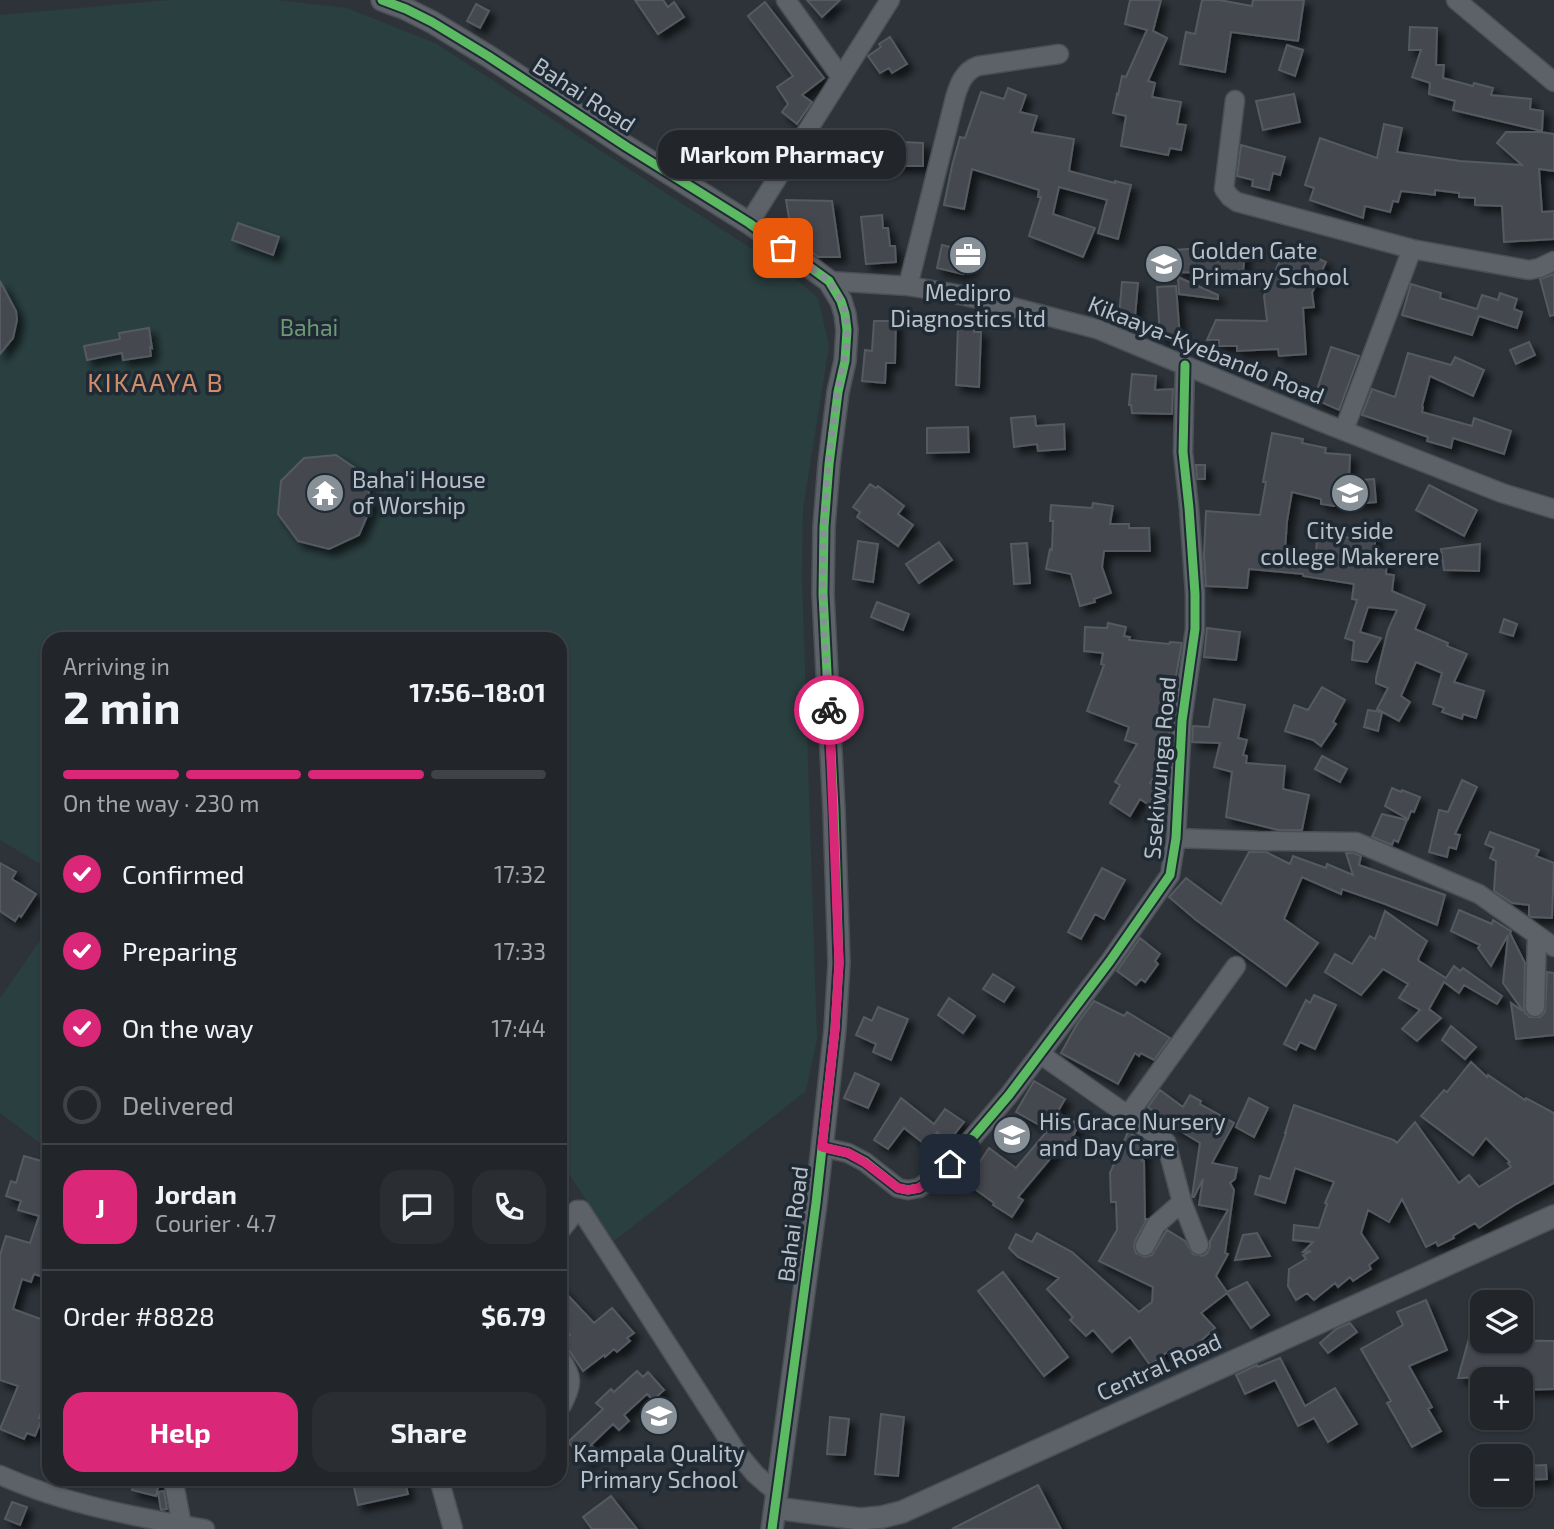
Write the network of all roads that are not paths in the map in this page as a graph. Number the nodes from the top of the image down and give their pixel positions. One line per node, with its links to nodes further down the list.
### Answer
1 (382, 0): 9 (street, Bahai Road)
2 (786, 0): 6 (street)
3 (890, 0): 6 (street)
4 (1456, 0): 7 (street)
5 (1059, 54): 13 (street)
6 (841, 77): 9 (street)
7 (1554, 82)
8 (1235, 100): 10 (street)
9 (749, 223): 12 (street, Bahai Road)
10 (1412, 249): 11 (street); 15 (street)
11 (1554, 261)
12 (829, 281): 13 (street, Kikaaya-Kyebando Road); 24 (street, Bahai Road)
13 (908, 286): 14 (street, Kikaaya-Kyebando Road)
14 (1185, 365): 15 (street, Kikaaya-Kyebando Road); 17 (street, Ssekiwunga Road)
15 (1344, 430): 16 (street, Kikaaya-Kyebando Road)
16 (1554, 509)
17 (1176, 838): 18 (street); 22 (street, Ssekiwunga Road)
18 (1538, 935): 19 (street); 21 (street)
19 (1554, 947)
20 (1236, 966): 23 (street)
21 (1535, 1007)
22 (1041, 1054): 23 (street); 24 (street, Ssekiwunga Road)
23 (1128, 1115): 25 (street)
24 (822, 1147): 35 (street, Bahai Road)
25 (1182, 1202): 28 (street); 29 (street)
26 (1554, 1216): 35 (street, Central Road)
27 (567, 1222): 35 (street)
28 (1199, 1245)
29 (1144, 1246)
30 (567, 1367): 31 (street)
31 (567, 1394)
32 (0, 1475): 36 (street)
33 (174, 1486): 36 (street)
34 (441, 1486): 38 (street)
35 (774, 1510)
36 (182, 1525): 37 (street)
37 (205, 1529)
38 (453, 1529)

